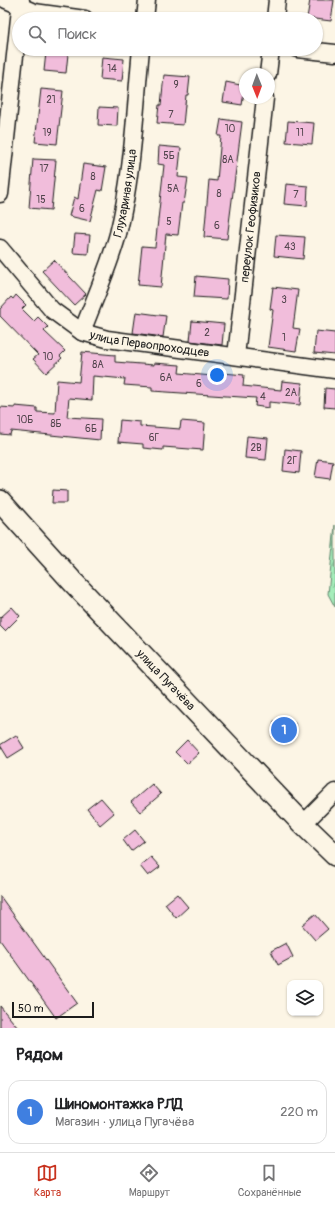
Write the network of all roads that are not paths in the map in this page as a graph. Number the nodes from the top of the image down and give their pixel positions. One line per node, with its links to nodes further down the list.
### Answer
1 (147, 0): 6 (street)
2 (277, 0): 7 (street)
3 (16, 2): 4 (street); 5 (street)
4 (15, 12)
5 (34, 12)
6 (146, 12)
7 (276, 12)
8 (12, 50): 15 (street)
9 (323, 52): 10 (street)
10 (335, 53)
11 (140, 56): 17 (street, Глухариная улица)
12 (270, 56): 13 (street)
13 (269, 68)
14 (264, 104): 18 (street, переулок Геофизиков)
15 (0, 194)
16 (0, 248): 17 (street, улица Первопроходцев)
17 (82, 332): 18 (street, улица Первопроходцев)
18 (236, 356): 19 (street, улица Первопроходцев)
19 (335, 370)
20 (0, 501): 22 (main road, улица Пугачёва)
21 (335, 792): 22 (street)
22 (303, 824): 23 (main road, улица Пугачёва)
23 (335, 855)

